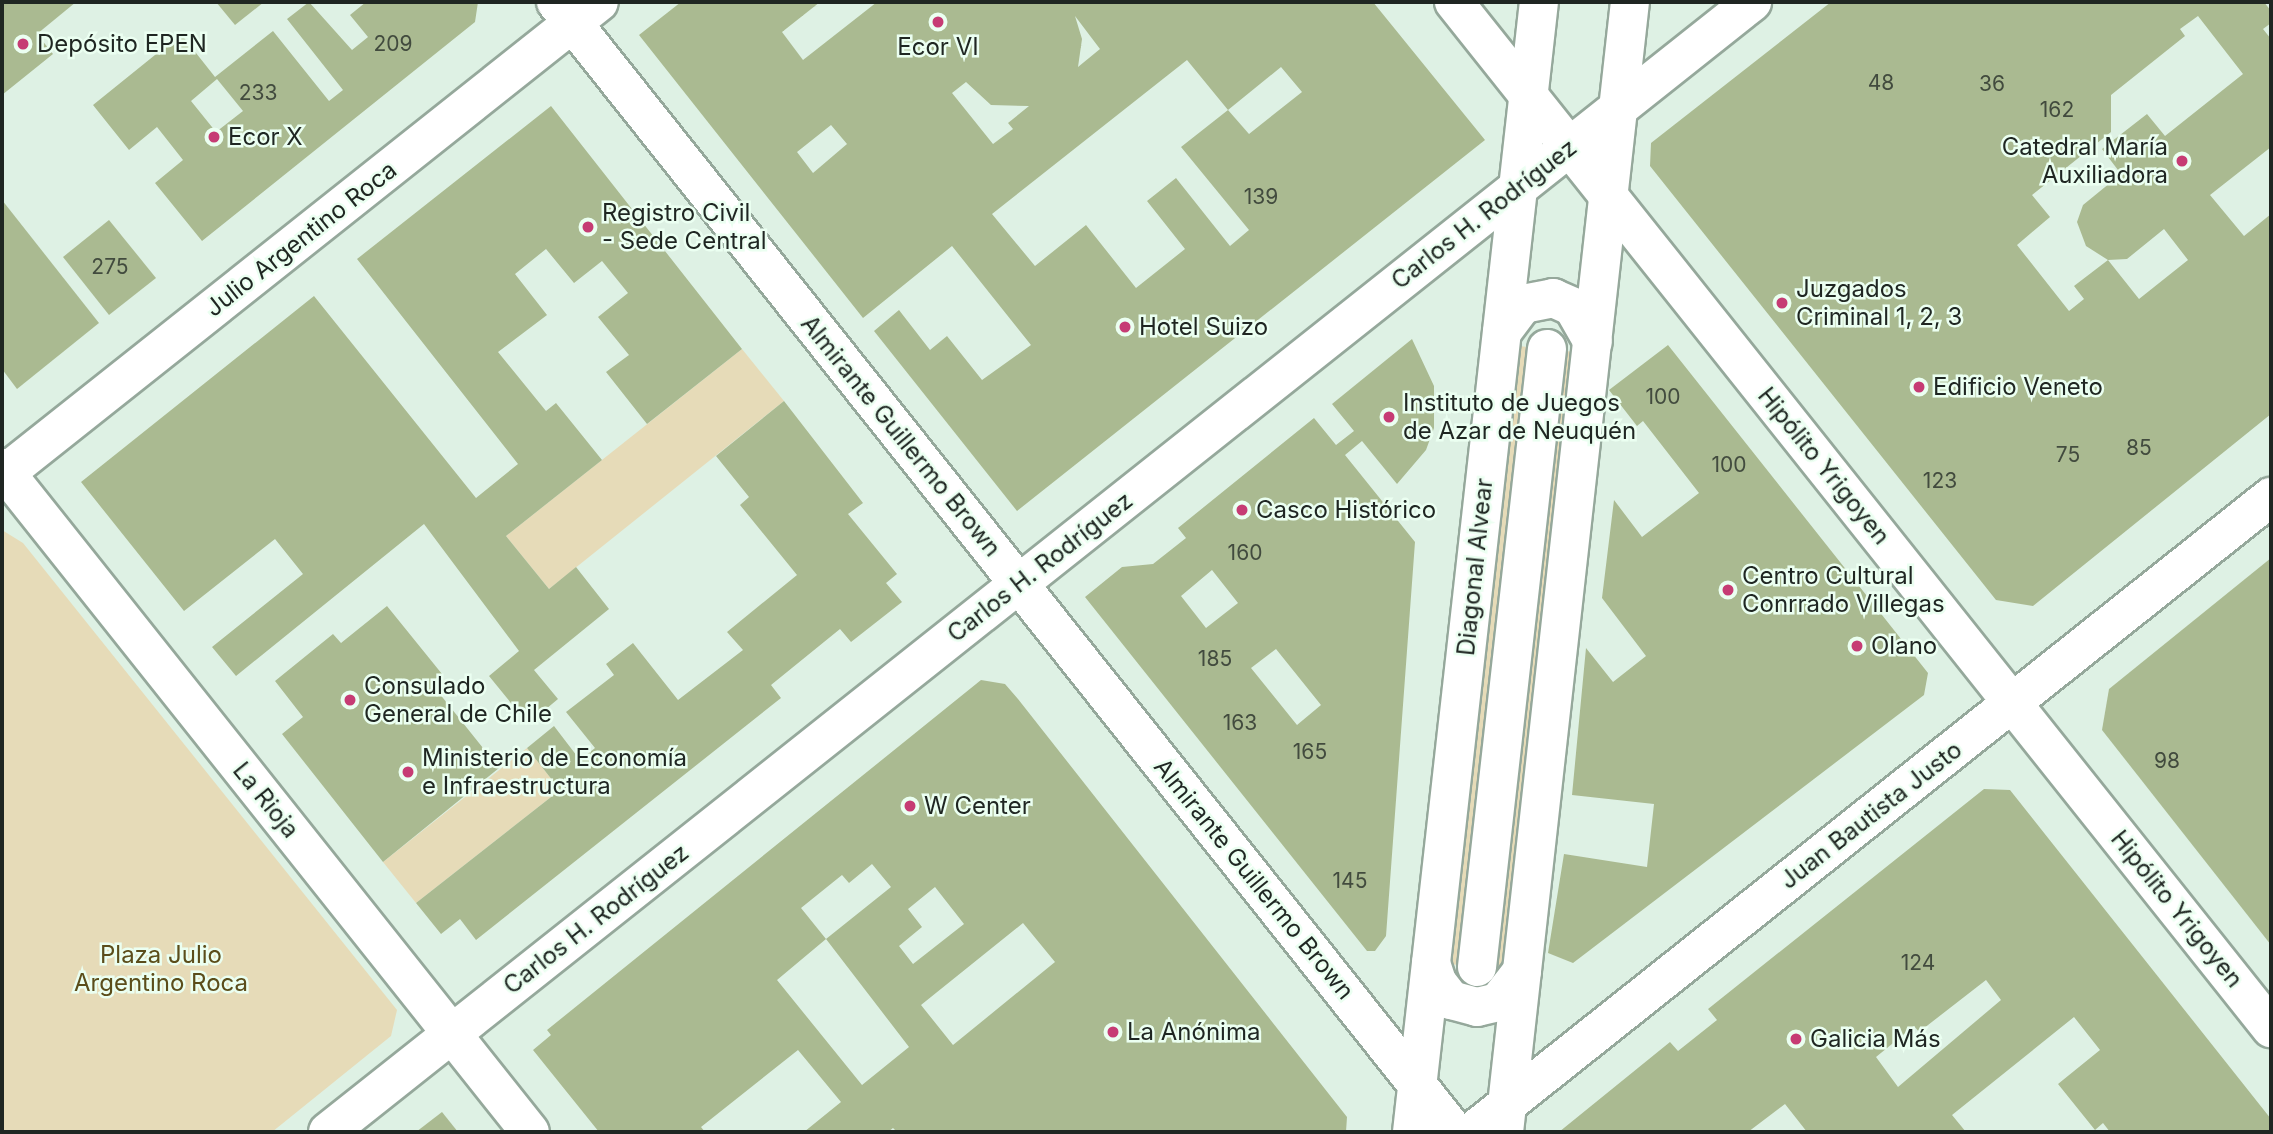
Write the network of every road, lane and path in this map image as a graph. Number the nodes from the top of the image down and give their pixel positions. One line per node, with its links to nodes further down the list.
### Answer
1 (1454, 2): 6 (street, Hipólito Yrigoyen)
2 (1539, 2): 6 (street, Diagonal Alvear)
3 (1630, 2): 7 (street)
4 (1752, 2): 7 (street, Carlos H. Rodríguez)
5 (576, 9): 14 (street, Julio Argentino Roca); 16 (street, Almirante Guillermo Brown)
6 (1529, 95): 8 (street, Hipólito Yrigoyen); 9 (street, Diagonal Alvear)
7 (1620, 107): 8 (street, Carlos H. Rodríguez); 10 (street)
8 (1569, 146): 9 (street, Carlos H. Rodríguez); 10 (street, Hipólito Yrigoyen)
9 (1518, 188): 11 (street, Diagonal Alvear); 16 (street, Carlos H. Rodríguez)
10 (1609, 196): 12 (street); 17 (street, Hipólito Yrigoyen)
11 (1502, 332): 12 (street); 18 (street, Diagonal Alvear)
12 (1593, 342): 20 (street)
13 (1547, 349): 19 (street)
14 (3, 473): 22 (street, La Rioja)
15 (2271, 497): 17 (street, Juan Bautista Justo)
16 (1019, 584): 22 (street, Carlos H. Rodríguez); 23 (street, Almirante Guillermo Brown)
17 (2012, 703): 21 (street, Hipólito Yrigoyen); 24 (street, Juan Bautista Justo)
18 (1431, 963): 20 (street); 23 (street, Diagonal Alvear)
19 (1476, 967)
20 (1522, 971): 24 (street)
21 (2271, 1028)
22 (452, 1034): 25 (street, Carlos H. Rodríguez); 26 (street, La Rioja)
23 (1417, 1084): 27 (street, Diagonal Alvear); 28 (street, Almirante Guillermo Brown)
24 (1505, 1118): 29 (street, Juan Bautista Justo)
25 (328, 1132)
26 (530, 1132)
27 (1412, 1132)
28 (1455, 1132)
29 (1472, 1132)

